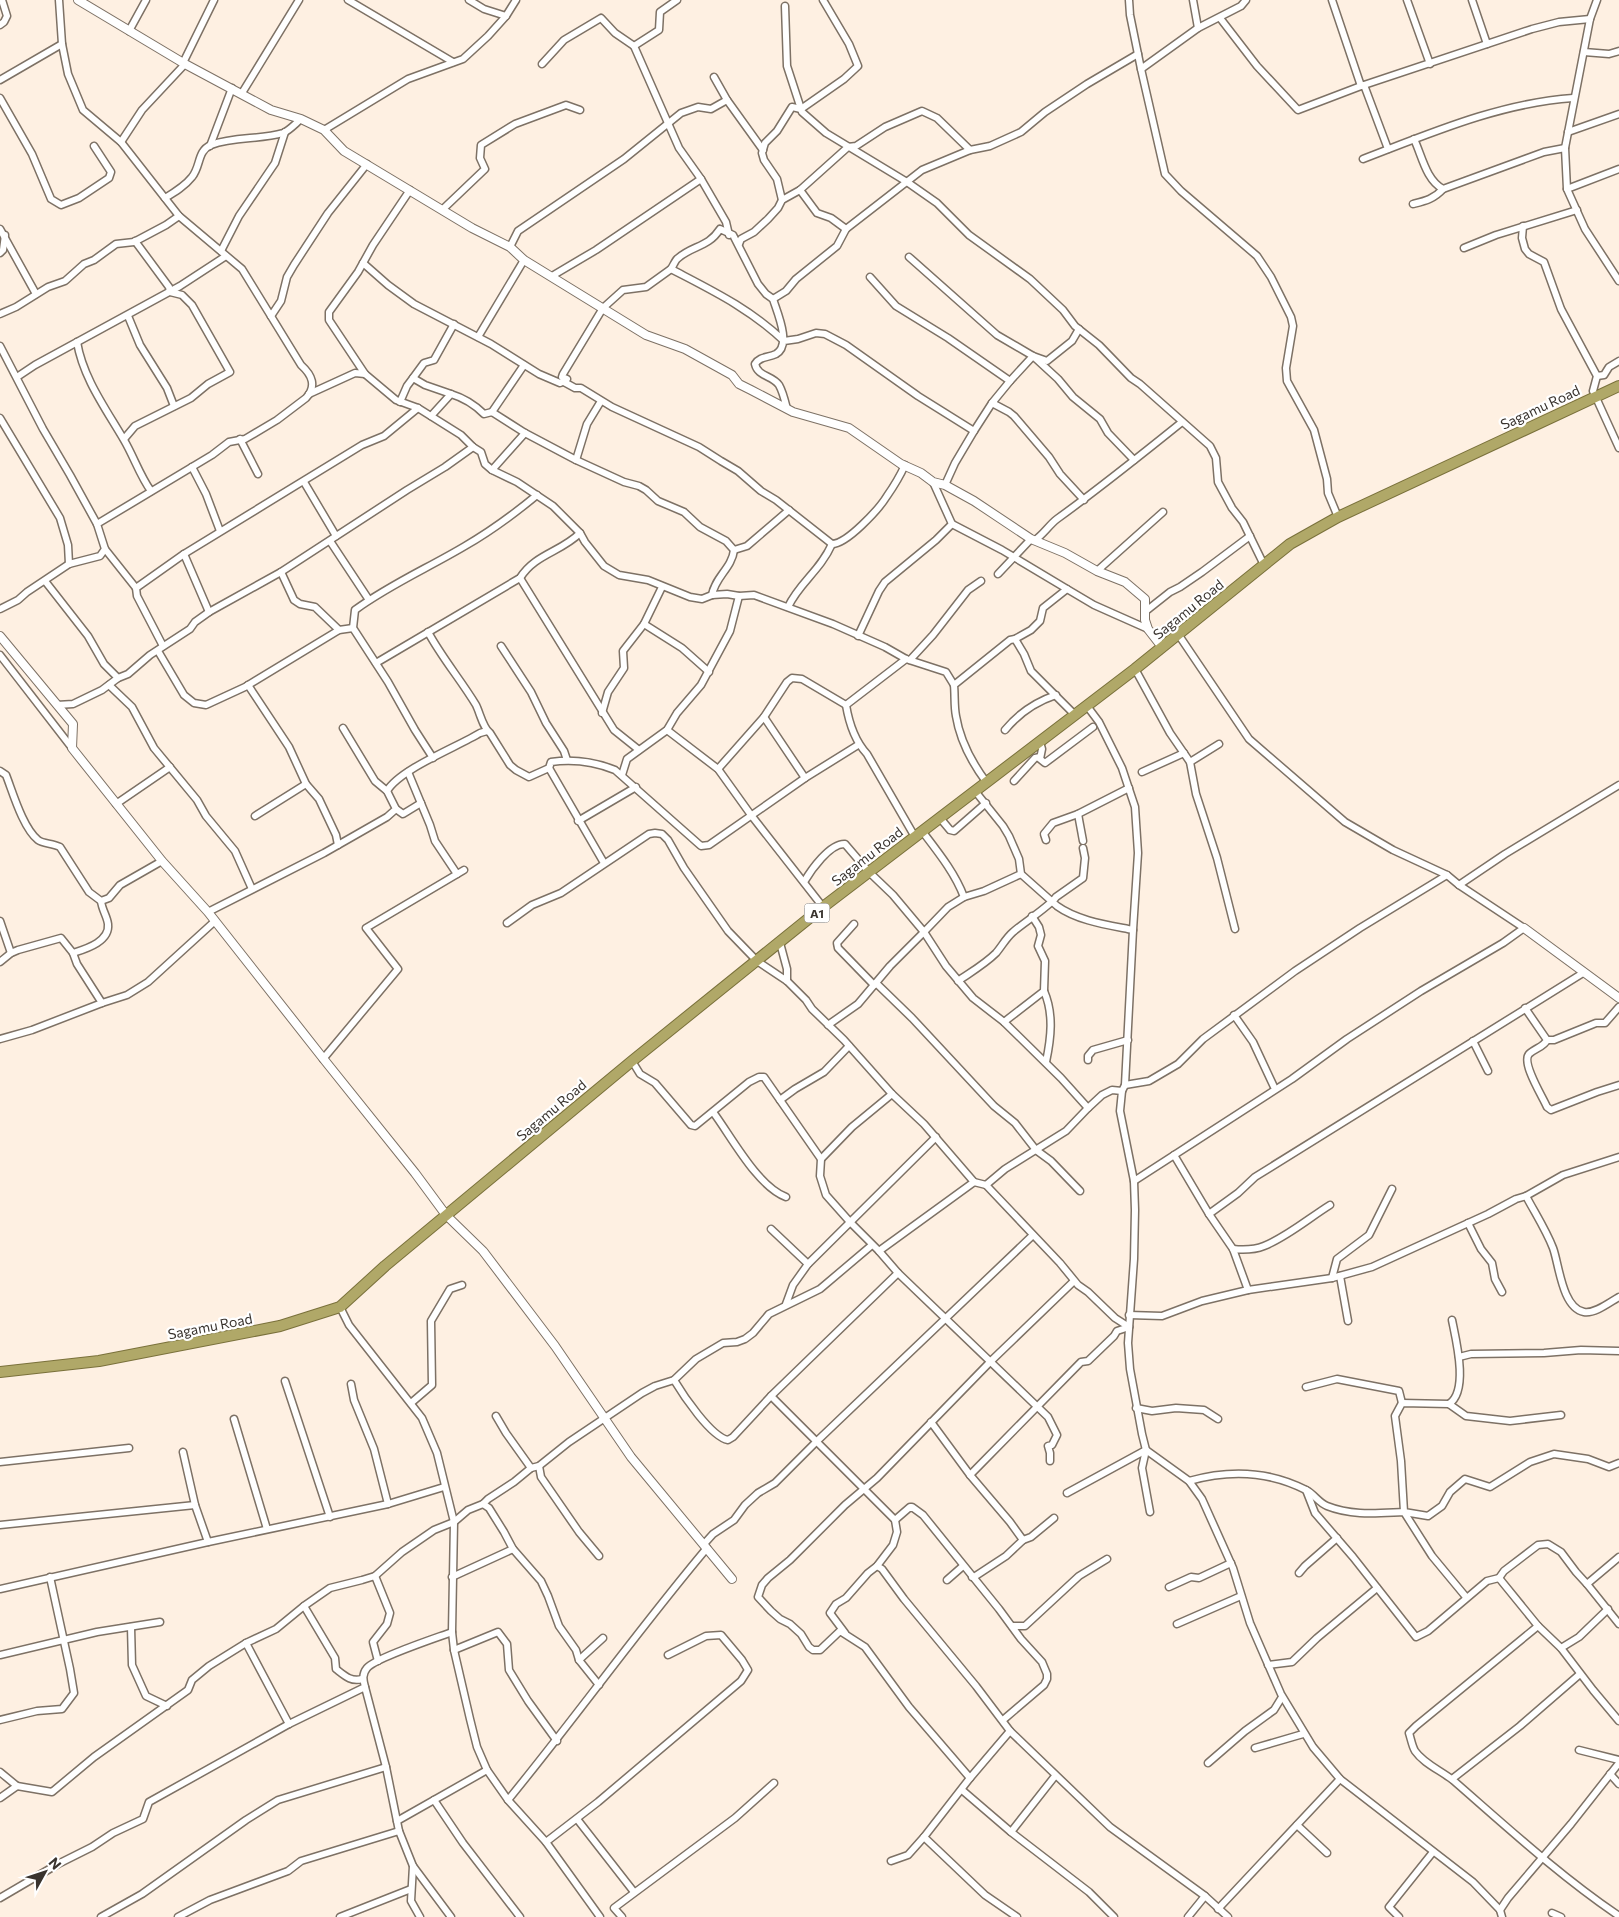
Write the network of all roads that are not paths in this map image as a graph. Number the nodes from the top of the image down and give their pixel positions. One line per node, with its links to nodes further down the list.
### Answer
1 (2, 0): 23 (street)
2 (59, 0): 26 (street)
3 (78, 0): 25 (street)
4 (146, 0): 25 (street)
5 (214, 0): 33 (street)
6 (299, 0): 41 (street)
7 (348, 0): 32 (street)
8 (469, 0): 20 (street)
9 (516, 0): 20 (street)
10 (677, 0): 28 (street)
11 (822, 0): 45 (street)
12 (1129, 0): 31 (street)
13 (1193, 0): 24 (street)
14 (1246, 0): 21 (street)
15 (1332, 0): 39 (street)
16 (1407, 0): 35 (street)
17 (1472, 0): 27 (street)
18 (1597, 0): 22 (street)
19 (785, 6): 45 (street)
20 (506, 16): 32 (street)
21 (1220, 18): 24 (street); 39 (street)
22 (1590, 19): 27 (street); 30 (street)
23 (0, 25)
24 (1198, 28): 36 (street)
25 (129, 30): 33 (street)
26 (62, 44): 38 (street); 54 (street)
27 (1486, 44): 35 (street)
28 (634, 46): 34 (street); 49 (street)
29 (1619, 51): 30 (street)
30 (1584, 52): 43 (street)
31 (1138, 54): 36 (street); 61 (street)
32 (453, 62): 50 (street)
33 (184, 63): 40 (street); 54 (street)
34 (542, 64)
35 (1430, 64): 39 (street)
36 (1141, 69): 153 (street)
37 (714, 77): 44 (street)
38 (0, 80)
39 (1362, 86): 59 (street)
40 (232, 88): 41 (street); 56 (street)
41 (242, 93): 48 (street)
42 (0, 98): 55 (street)
43 (1574, 98): 52 (street); 53 (street)
44 (727, 100): 49 (street); 60 (street)
45 (801, 109): 57 (street); 60 (street)
46 (580, 110): 74 (street)
47 (1619, 114): 52 (street)
48 (301, 119): 50 (street); 51 (street)
49 (667, 123): 65 (street); 84 (street)
50 (324, 130): 63 (street)
51 (285, 132): 56 (street); 87 (street)
52 (1568, 132): 58 (street)
53 (1414, 140): 59 (street); 67 (street)
54 (121, 142): 71 (street)
55 (94, 146)
56 (210, 146): 71 (street)
57 (848, 147): 61 (street); 66 (street); 70 (street)
58 (1565, 148): 67 (street); 68 (street)
59 (1388, 149): 62 (street)
60 (763, 150): 72 (street)
61 (970, 150): 66 (street)
62 (1363, 159)
63 (367, 164): 69 (street); 103 (street)
64 (1619, 169): 68 (street)
65 (701, 179): 81 (street); 92 (street)
66 (907, 182): 79 (street); 105 (street)
67 (1442, 189): 73 (street)
68 (1568, 189): 75 (street)
69 (410, 190): 74 (street); 90 (street)
70 (800, 190): 72 (street); 79 (street)
71 (165, 198): 76 (street)
72 (782, 200): 83 (street)
73 (1413, 204)
74 (442, 210): 84 (street)
75 (1577, 210): 77 (street); 94 (street)
76 (179, 216): 82 (street); 87 (street)
77 (1524, 226): 85 (street); 114 (street)
78 (0, 229): 80 (street)
79 (846, 229): 99 (street)
80 (5, 235): 86 (street); 97 (street)
81 (729, 235): 83 (street); 91 (street)
82 (135, 241): 96 (street); 97 (street)
83 (739, 244): 99 (street)
84 (510, 247): 89 (street)
85 (1464, 248)
86 (0, 253)
87 (224, 254): 95 (street); 103 (street)
88 (909, 257): 110 (street)
89 (524, 260): 92 (street); 106 (street)
90 (363, 263): 104 (street); 113 (street)
91 (671, 269): 100 (street); 107 (street)
92 (552, 276): 100 (street)
93 (870, 277): 118 (street)
94 (1619, 281)
95 (180, 286): 96 (street); 98 (street)
96 (170, 292): 98 (street); 102 (street)
97 (36, 294): 101 (street)
98 (182, 296): 126 (street)
99 (773, 299): 107 (street)
100 (603, 308): 117 (street); 128 (street)
101 (0, 314)
102 (128, 316): 108 (street); 126 (street)
103 (271, 316): 120 (street)
104 (454, 324): 106 (street); 116 (street)
105 (1079, 329): 110 (street); 132 (street)
106 (478, 337): 112 (street)
107 (784, 341): 128 (street); 133 (street)
108 (77, 342): 115 (street); 135 (street)
109 (0, 346): 115 (street)
110 (1033, 356): 118 (street); 140 (street)
111 (1619, 361): 114 (street)
112 (524, 365): 117 (street); 129 (street)
113 (364, 374): 120 (street); 124 (street)
114 (1597, 376): 122 (street)
115 (17, 377): 154 (street)
116 (413, 378): 121 (street); 124 (street)
117 (567, 380): 123 (street)
118 (1010, 381): 125 (street)
119 (1619, 386): 122 (highway, Sagamu Road / A1)
120 (309, 394): 136 (street)
121 (451, 394): 129 (street); 130 (street)
122 (1597, 396): 138 (street); 153 (highway, Sagamu Road / A1)
123 (601, 401): 139 (street); 151 (street)
124 (400, 402): 127 (street)
125 (992, 403): 133 (street); 150 (street)
126 (174, 406): 135 (street)
127 (418, 408): 130 (street); 145 (street)
128 (786, 409): 141 (street)
129 (492, 412): 134 (street)
130 (431, 416): 137 (street)
131 (0, 418): 167 (street)
132 (1182, 422): 140 (street); 159 (street)
133 (974, 431): 147 (street)
134 (525, 433): 139 (street); 143 (street)
135 (124, 439): 148 (street)
136 (240, 439): 142 (street); 144 (street)
137 (473, 447): 143 (street); 158 (street)
138 (1619, 448)
139 (576, 460): 164 (street)
140 (1134, 460): 150 (street)
141 (905, 465): 146 (street); 162 (street)
142 (192, 467): 148 (street); 156 (street)
143 (492, 470): 149 (street)
144 (258, 474)
145 (304, 482): 156 (street); 158 (street)
146 (933, 482): 147 (street); 155 (street)
147 (945, 485): 160 (street)
148 (151, 492): 154 (street)
149 (537, 495): 157 (street); 180 (street)
150 (1084, 500): 160 (street)
151 (789, 510): 162 (street); 164 (street)
152 (1164, 512): 169 (street)
153 (1338, 517): 168 (highway, Sagamu Road / A1)
154 (97, 524): 163 (street)
155 (952, 524): 166 (street); 192 (street)
156 (220, 531): 165 (street)
157 (580, 533): 172 (street); 175 (street)
158 (336, 536): 161 (street)
159 (1250, 536): 168 (street); 183 (street)
160 (1033, 539): 166 (street); 169 (street)
161 (330, 541): 170 (street); 180 (street)
162 (832, 544): 181 (street)
163 (105, 550): 167 (street); 176 (street)
164 (734, 550): 178 (street)
165 (184, 554): 176 (street); 184 (street)
166 (1013, 558): 171 (street); 177 (street)
167 (69, 564): 173 (street)
168 (1264, 566): 190 (highway, Sagamu Road / A1)
169 (1097, 571): 183 (street)
170 (281, 572): 184 (street); 188 (street)
171 (998, 574)
172 (520, 578): 189 (street); 211 (street)
173 (45, 581): 182 (street); 203 (street)
174 (980, 581): 199 (street)
175 (662, 587): 178 (street); 185 (street)
176 (136, 588): 194 (street)
177 (1067, 589): 187 (street); 193 (street)
178 (712, 595): 179 (street)
179 (740, 596): 181 (street); 202 (street)
180 (369, 600): 186 (street)
181 (788, 607): 192 (street)
182 (0, 609)
183 (1146, 611): 187 (street)
184 (209, 612): 194 (street)
185 (644, 624): 202 (street); 211 (street)
186 (353, 628): 188 (street); 200 (street)
187 (1148, 629): 196 (street)
188 (339, 630): 205 (street)
189 (428, 632): 200 (street); 218 (street)
190 (1178, 634): 196 (highway, Sagamu Road / A1); 263 (street)
191 (0, 636): 208 (street)
192 (858, 636): 199 (street)
193 (1015, 639): 206 (street); 207 (street)
194 (163, 646): 197 (street)
195 (501, 646): 227 (street)
196 (1162, 647): 201 (highway, Sagamu Road / A1)
197 (158, 651): 203 (street); 205 (street)
198 (0, 655): 222 (street)
199 (908, 660): 206 (street); 209 (street)
200 (376, 663): 226 (street)
201 (1135, 669): 210 (highway, Sagamu Road / A1); 224 (street)
202 (709, 672): 216 (street)
203 (118, 678): 204 (street)
204 (109, 685): 208 (street); 229 (street)
205 (248, 685): 239 (street)
206 (954, 685): 238 (street)
207 (1056, 695): 212 (street); 217 (street)
208 (56, 705): 222 (street)
209 (846, 705): 213 (street); 220 (street)
210 (1087, 706): 212 (highway, Sagamu Road / A1); 242 (street)
211 (602, 712): 223 (street)
212 (1075, 715): 219 (highway, Sagamu Road / A1)
213 (764, 717): 231 (street); 236 (street)
214 (1093, 727): 225 (street)
215 (342, 728): 243 (street)
216 (668, 730): 223 (street); 231 (street)
217 (1005, 730)
218 (487, 731): 226 (street); 230 (street)
219 (1040, 742): 225 (street); 238 (highway, Sagamu Road / A1)
220 (858, 744): 236 (street); 254 (street)
221 (1218, 744): 228 (street)
222 (72, 748): 245 (street)
223 (639, 750): 235 (street)
224 (1184, 753): 228 (street); 234 (street)
225 (1040, 757): 237 (street)
226 (434, 758): 233 (street)
227 (567, 760): 230 (street); 235 (street)
228 (1190, 762): 280 (street)
229 (170, 767): 245 (street); 266 (street)
230 (549, 768): 253 (street)
231 (718, 769): 250 (street)
232 (0, 771): 269 (street)
233 (408, 772): 243 (street); 246 (street)
234 (1142, 772)
235 (622, 775): 241 (street)
236 (805, 778): 250 (street)
237 (1014, 781)
238 (987, 783): 244 (highway, Sagamu Road / A1)
239 (306, 784): 251 (street); 256 (street)
240 (1619, 785): 265 (street)
241 (636, 787): 250 (street); 253 (street)
242 (1129, 788): 249 (street); 281 (street)
243 (387, 791): 248 (street)
244 (975, 791): 247 (street); 252 (highway, Sagamu Road / A1)
245 (116, 804): 257 (street)
246 (421, 804): 248 (street); 261 (street)
247 (986, 804): 252 (street); 262 (street)
248 (396, 809): 256 (street)
249 (1078, 814): 255 (street); 270 (street)
250 (751, 815): 264 (street)
251 (255, 816)
252 (940, 818): 254 (highway, Sagamu Road / A1)
253 (578, 822): 258 (street)
254 (919, 834): 260 (highway, Sagamu Road / A1); 268 (street)
255 (1046, 840)
256 (338, 845): 266 (street)
257 (162, 861): 269 (street); 273 (street)
258 (604, 863): 277 (street); 286 (street)
259 (464, 870): 261 (street)
260 (869, 872): 264 (street); 272 (highway, Sagamu Road / A1); 282 (street)
261 (457, 874): 305 (street)
262 (1021, 874): 267 (street); 268 (street)
263 (1447, 875): 265 (street); 297 (street)
264 (804, 882): 272 (street)
265 (1459, 885): 279 (street)
266 (252, 889): 273 (street)
267 (1045, 894): 270 (street); 271 (street)
268 (964, 897): 282 (street)
269 (101, 901): 285 (street)
270 (1053, 902): 271 (street); 281 (street)
271 (1044, 907): 274 (street)
272 (823, 908): 283 (highway, Sagamu Road / A1)
273 (208, 912): 275 (street)
274 (1032, 916): 290 (street); 292 (street)
275 (215, 920): 294 (street); 305 (street)
276 (0, 921): 284 (street)
277 (507, 923)
278 (854, 924): 291 (street)
279 (1524, 928): 288 (street); 312 (street)
280 (1235, 929)
281 (1133, 930): 301 (street)
282 (924, 932): 290 (street); 291 (street)
283 (780, 943): 286 (highway, Sagamu Road / A1); 289 (street)
284 (11, 953): 285 (street); 287 (street)
285 (72, 953): 294 (street)
286 (757, 961): 289 (street); 307 (highway, Sagamu Road / A1)
287 (0, 962)
288 (1583, 973): 293 (street); 296 (street)
289 (787, 981): 299 (street)
290 (958, 981): 298 (street)
291 (875, 984): 299 (street); 318 (street)
292 (1044, 991): 298 (street); 308 (street)
293 (1619, 997)
294 (102, 1003): 300 (street)
295 (1619, 1007): 302 (street)
296 (1525, 1008): 302 (street); 303 (street)
297 (1234, 1014): 311 (street); 312 (street)
298 (1004, 1022): 308 (street)
299 (828, 1025): 304 (street)
300 (0, 1039)
301 (1128, 1040): 306 (street); 311 (street)
302 (1547, 1040): 310 (street)
303 (1473, 1041): 309 (street); 330 (street)
304 (849, 1046): 313 (street); 314 (street)
305 (323, 1059): 331 (street)
306 (1088, 1060)
307 (632, 1061): 316 (street); 331 (highway, Sagamu Road / A1)
308 (1046, 1062): 315 (street)
309 (1488, 1071)
310 (1619, 1085)
311 (1124, 1088): 315 (street); 322 (street)
312 (1275, 1089): 319 (street)
313 (892, 1094): 317 (street); 321 (street)
314 (780, 1100): 316 (street); 321 (street)
315 (1088, 1108): 318 (street)
316 (713, 1112): 328 (street)
317 (936, 1137): 323 (street); 332 (street)
318 (1036, 1150): 324 (street); 326 (street)
319 (1174, 1154): 322 (street); 330 (street)
320 (1619, 1157): 327 (street)
321 (821, 1159): 332 (street)
322 (1134, 1181): 350 (street)
323 (974, 1182): 324 (street); 338 (street)
324 (986, 1184): 335 (street)
325 (1392, 1189): 342 (street)
326 (1080, 1191)
327 (1526, 1196): 333 (street); 347 (street)
328 (786, 1197)
329 (1330, 1205): 337 (street)
330 (1209, 1214): 337 (street)
331 (446, 1215): 349 (highway, Sagamu Road / A1); 371 (street)
332 (850, 1222): 336 (street); 339 (street)
333 (1468, 1223): 341 (street); 346 (street)
334 (771, 1229): 339 (street)
335 (1033, 1235): 343 (street); 351 (street)
336 (872, 1245): 338 (street); 348 (street)
337 (1233, 1249): 345 (street)
338 (879, 1251): 340 (street)
339 (808, 1264): 348 (street)
340 (898, 1273): 351 (street); 363 (street)
341 (1340, 1276): 342 (street); 353 (street)
342 (1332, 1278): 345 (street)
343 (1074, 1281): 354 (street); 357 (street)
344 (462, 1285): 364 (street)
345 (1248, 1290): 350 (street)
346 (1502, 1292)
347 (1619, 1297)
348 (786, 1304): 359 (street)
349 (340, 1307): 358 (highway, Sagamu Road / A1); 364 (street)
350 (1129, 1315): 354 (street)
351 (946, 1318): 357 (street); 375 (street)
352 (1452, 1320): 356 (street)
353 (1348, 1321)
354 (1129, 1328): 367 (street); 368 (street)
355 (1619, 1351): 356 (street)
356 (1459, 1357): 366 (street)
357 (991, 1361): 367 (street); 374 (street)
358 (0, 1372)
359 (674, 1380): 363 (street); 371 (street)
360 (285, 1381): 395 (street)
361 (351, 1384): 390 (street)
362 (1306, 1387): 365 (street)
363 (771, 1396): 375 (street)
364 (411, 1403): 386 (street)
365 (1402, 1404): 366 (street); 394 (street)
366 (1449, 1404): 369 (street)
367 (1037, 1406): 379 (street); 384 (street)
368 (1136, 1408): 373 (street); 377 (street)
369 (1561, 1414)
370 (496, 1416): 383 (street)
371 (604, 1418): 382 (street); 404 (street)
372 (234, 1419): 400 (street)
373 (1218, 1420)
374 (931, 1422): 384 (street); 387 (street)
375 (816, 1442): 387 (street); 404 (street)
376 (129, 1448): 380 (street)
377 (1146, 1450): 385 (street); 389 (street); 393 (street)
378 (184, 1452): 392 (street)
379 (1050, 1461)
380 (0, 1462)
381 (1619, 1463): 394 (street)
382 (539, 1466): 383 (street); 406 (street)
383 (531, 1468): 391 (street)
384 (970, 1475): 402 (street)
385 (1189, 1481): 388 (street); 409 (street)
386 (444, 1487): 390 (street); 398 (street)
387 (864, 1489): 397 (street); 435 (street)
388 (1306, 1490): 394 (street); 401 (street)
389 (1067, 1493)
390 (388, 1504): 395 (street)
391 (484, 1504): 398 (street); 405 (street)
392 (195, 1505): 399 (street); 403 (street)
393 (1150, 1512)
394 (1404, 1512): 425 (street)
395 (330, 1517): 400 (street)
396 (1054, 1518): 402 (street)
397 (895, 1520): 410 (street); 411 (street)
398 (454, 1522): 413 (street); 415 (street)
399 (0, 1525)
400 (267, 1529): 403 (street)
401 (1337, 1538): 412 (street); 422 (street)
402 (1023, 1540): 416 (street)
403 (208, 1542): 414 (street)
404 (705, 1546): 418 (street); 448 (street)
405 (513, 1549): 415 (street); 443 (street)
406 (599, 1556)
407 (1619, 1557): 420 (street)
408 (1107, 1559): 431 (street)
409 (1231, 1563): 421 (street); 424 (street)
410 (877, 1566): 435 (street); 453 (street)
411 (963, 1566): 416 (street); 419 (street)
412 (1299, 1573)
413 (375, 1576): 426 (street); 444 (street)
414 (50, 1577): 423 (street); 437 (street)
415 (452, 1577): 434 (street)
416 (972, 1577): 431 (street)
417 (1499, 1578): 420 (street); 425 (street); 432 (street)
418 (732, 1579)
419 (947, 1580)
420 (1587, 1584): 427 (street)
421 (1169, 1587)
422 (1377, 1588): 425 (street); 445 (street)
423 (0, 1589)
424 (1241, 1596): 429 (street); 445 (street)
425 (1466, 1597)
426 (304, 1606): 438 (street); 447 (street)
427 (1608, 1609): 430 (street); 439 (street)
428 (160, 1622): 433 (street)
429 (1177, 1624)
430 (1619, 1624)
431 (1012, 1626): 453 (street)
432 (1538, 1626): 439 (street); 470 (street)
433 (131, 1627): 437 (street); 451 (street)
434 (452, 1632): 440 (street); 444 (street)
435 (845, 1634): 468 (street)
436 (603, 1638): 443 (street)
437 (64, 1641): 441 (street); 452 (street)
438 (246, 1643): 451 (street); 455 (street)
439 (1561, 1648): 446 (street)
440 (454, 1650): 458 (street); 464 (street)
441 (0, 1655)
442 (668, 1655): 478 (street)
443 (579, 1660): 448 (street)
444 (378, 1661): 447 (street)
445 (1268, 1665): 450 (street)
446 (1580, 1674): 454 (street); 470 (street)
447 (362, 1679): 449 (street)
448 (599, 1685): 458 (street)
449 (365, 1687): 455 (street); 463 (street)
450 (1282, 1697): 457 (street); 462 (street)
451 (167, 1706): 473 (street)
452 (0, 1720)
453 (1002, 1720): 456 (street)
454 (1619, 1721)
455 (289, 1724): 493 (street)
456 (1010, 1731): 467 (street); 468 (street)
457 (1303, 1734): 459 (street); 469 (street)
458 (556, 1741): 477 (street)
459 (1255, 1748)
460 (1579, 1750): 461 (street)
461 (1619, 1761): 466 (street)
462 (1208, 1763)
463 (386, 1767): 479 (street); 498 (street)
464 (487, 1770): 476 (street); 477 (street)
465 (0, 1772): 473 (street)
466 (1610, 1774): 472 (street); 487 (street)
467 (1055, 1776): 482 (street); 492 (street)
468 (970, 1778): 474 (street)
469 (1340, 1779): 480 (street); 485 (street)
470 (1452, 1779): 487 (street)
471 (774, 1783): 491 (street)
472 (1619, 1784)
473 (17, 1786): 475 (street)
474 (962, 1790): 482 (street); 483 (street)
475 (0, 1798)
476 (434, 1800): 479 (street); 503 (street)
477 (508, 1800): 484 (street)
478 (577, 1818): 484 (street); 491 (street)
479 (397, 1820): 481 (street)
480 (1297, 1825): 486 (street); 494 (street)
481 (399, 1831): 489 (street); 499 (street)
482 (1011, 1832): 507 (street)
483 (924, 1837): 488 (street); 506 (street)
484 (546, 1842): 504 (street)
485 (1433, 1852): 496 (street); 510 (street)
486 (1327, 1853)
487 (1542, 1858): 496 (street); 497 (street)
488 (891, 1860)
489 (413, 1866): 490 (street); 502 (street)
490 (411, 1889): 500 (street); 501 (street)
491 (634, 1892): 505 (street)
492 (1204, 1896): 494 (street); 508 (street)
493 (0, 1898)
494 (1218, 1909): 509 (street)
495 (1552, 1912): 511 (street)
496 (1501, 1914)
497 (1619, 1916)
498 (101, 1917)
499 (178, 1917)
500 (340, 1917)
501 (420, 1917)
502 (451, 1917)
503 (520, 1917)
504 (600, 1917)
505 (622, 1917)
506 (1017, 1917)
507 (1114, 1917)
508 (1188, 1917)
509 (1228, 1917)
510 (1399, 1917)
511 (1561, 1917)

